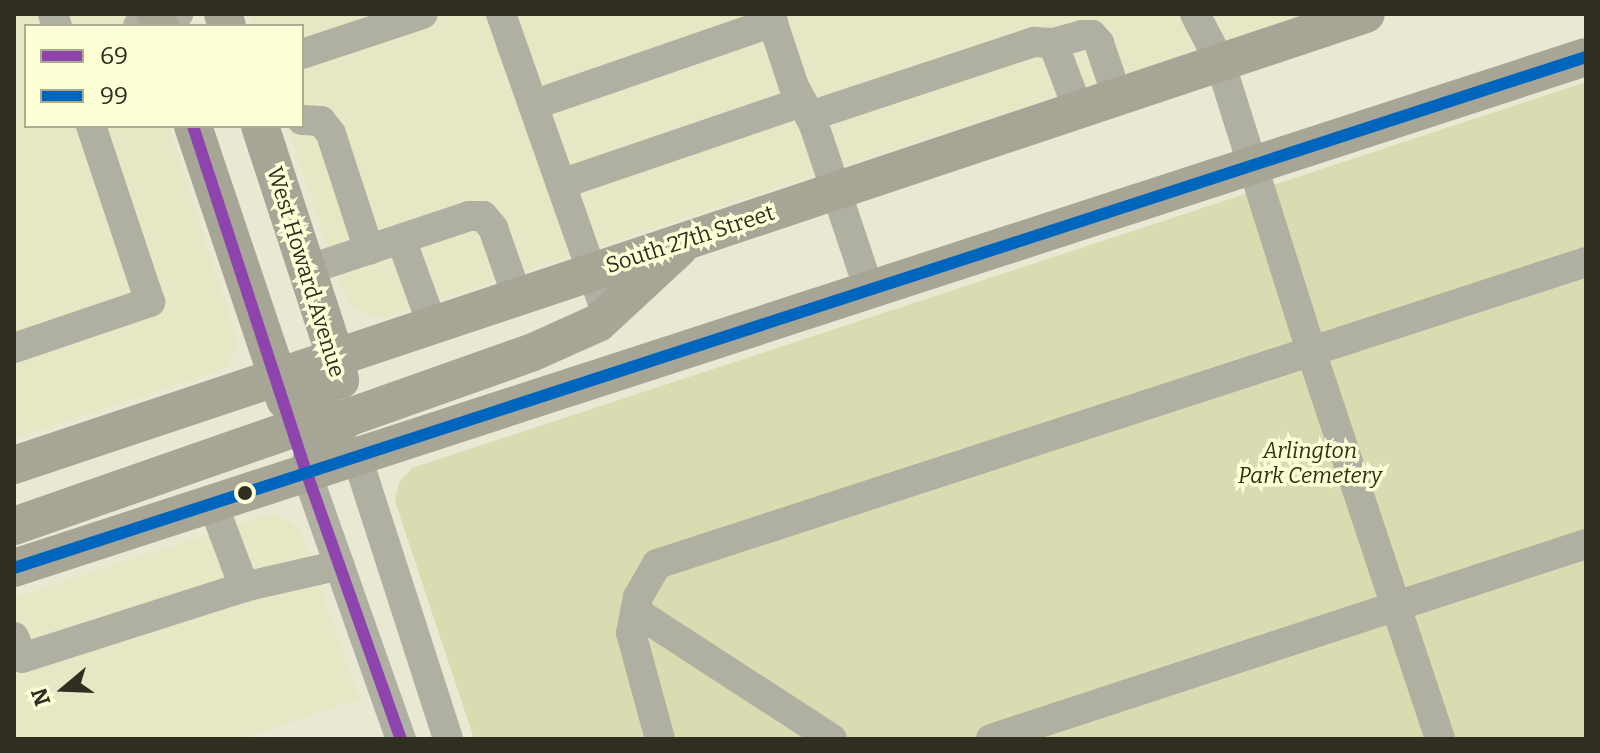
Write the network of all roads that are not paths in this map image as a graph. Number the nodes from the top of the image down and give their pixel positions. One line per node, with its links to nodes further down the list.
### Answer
1 (423, 14): 7 (street)
2 (1195, 14): 9 (street)
3 (1366, 14): 9 (main road, South 27th Street)
4 (508, 16): 11 (street)
5 (772, 18): 11 (street); 12 (street)
6 (1053, 43): 10 (street); 12 (street); 13 (street)
7 (304, 53)
8 (1586, 57): 18 (main road)
9 (1220, 62): 10 (main road, South 27th Street); 18 (street)
10 (1117, 96): 13 (main road, South 27th Street)
11 (533, 105): 19 (street)
12 (806, 109): 19 (street); 20 (street)
13 (1078, 109): 20 (main road, South 27th Street)
14 (304, 120): 23 (street)
15 (92, 128): 31 (street)
16 (194, 128): 34 (main road)
17 (266, 128): 25 (main road, West Howard Avenue)
18 (1252, 168): 27 (main road); 32 (street)
19 (561, 184): 26 (street)
20 (834, 191): 22 (main road, South 27th Street); 27 (street)
21 (401, 239): 23 (street); 28 (street); 30 (street)
22 (689, 239): 26 (main road, South 27th Street); 29 (main road)
23 (369, 250): 25 (street)
24 (1586, 262): 32 (street)
25 (307, 270): 33 (main road, West Howard Avenue)
26 (591, 271): 28 (main road, South 27th Street); 29 (street)
27 (870, 292): 37 (main road)
28 (517, 296): 30 (main road, South 27th Street)
29 (607, 315): 35 (main road)
30 (432, 324): 33 (main road, South 27th Street)
31 (14, 348)
32 (1311, 351): 46 (street); 47 (street)
33 (335, 356): 34 (main road, South 27th Street); 35 (main road, West Howard Avenue); 36 (main road)
34 (277, 376): 36 (main road); 38 (main road, South 27th Street)
35 (347, 418): 37 (main road, West Howard Avenue); 39 (main road)
36 (293, 429): 39 (main road); 41 (main road)
37 (357, 457): 39 (main road); 50 (street, West Howard Avenue)
38 (14, 465)
39 (307, 474): 40 (main road); 43 (street)
40 (213, 504): 44 (main road); 45 (street)
41 (14, 526)
42 (1586, 544): 46 (street)
43 (340, 565): 45 (street); 49 (street)
44 (14, 568)
45 (244, 587): 48 (street)
46 (1397, 606): 53 (street); 54 (street)
47 (635, 611): 51 (street); 52 (street)
48 (14, 637)
49 (401, 739)
50 (448, 739)
51 (660, 739)
52 (832, 739)
53 (991, 739)
54 (1440, 739)

